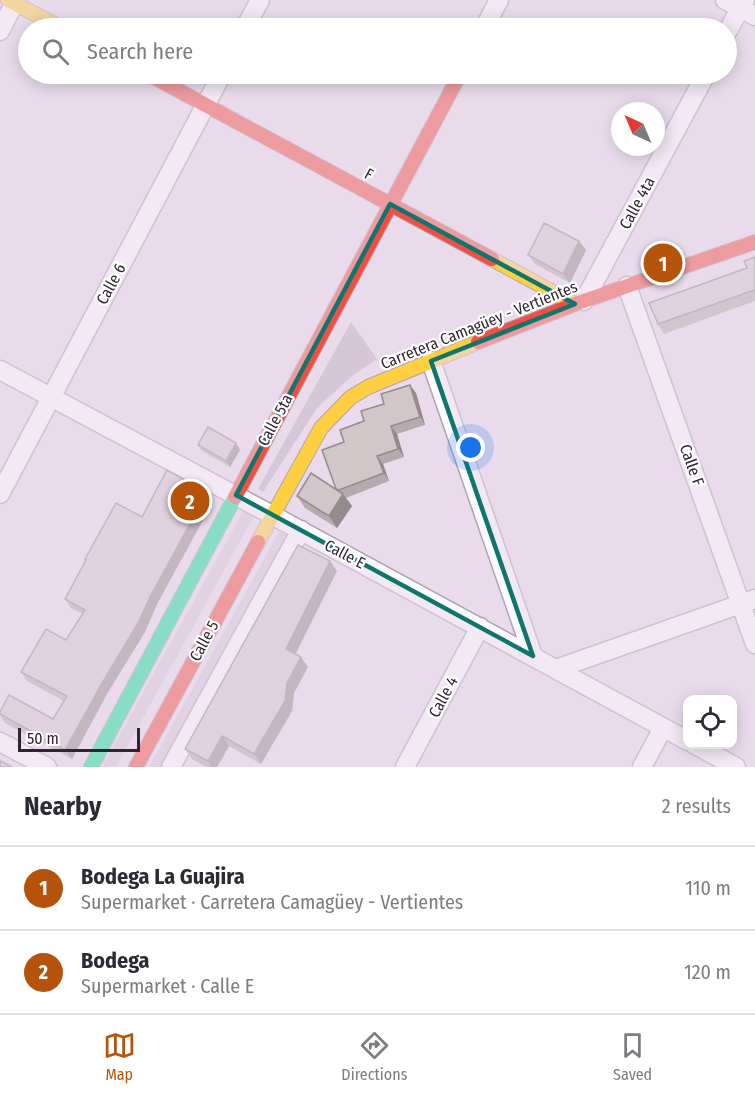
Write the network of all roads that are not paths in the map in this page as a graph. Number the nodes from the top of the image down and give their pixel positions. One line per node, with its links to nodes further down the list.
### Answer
1 (260, 0): 5 (street)
2 (499, 0): 6 (street)
3 (13, 1): 4 (street); 7 (street)
4 (44, 18)
5 (250, 18)
6 (489, 18)
7 (0, 31)
8 (167, 84): 12 (street, F)
9 (217, 84): 12 (street, Calle 6)
10 (455, 84): 13 (street, Calle 5ta)
11 (700, 84): 16 (street, Calle 4ta)
12 (206, 104): 13 (street, F); 19 (street, Calle 6)
13 (390, 204): 16 (street, F); 21 (street, Calle 5ta)
14 (755, 242): 15 (street, Carretera Camagüey - Vertientes)
15 (627, 286): 16 (street, Carretera Camagüey - Vertientes); 24 (street, Calle F)
16 (580, 303): 17 (street, Carretera Camagüey - Vertientes)
17 (431, 361): 22 (street, Carretera Camagüey - Vertientes); 27 (street)
18 (0, 370): 19 (street, Calle E)
19 (51, 397): 20 (street, Calle 6); 21 (street, Calle E)
20 (0, 494)
21 (236, 495): 22 (street, Calle E); 34 (street, Calle 5ta)
22 (272, 515): 23 (street, Calle E); 35 (street, Calle 5)
23 (301, 530): 25 (street, Calle E); 36 (street, Calle 5)
24 (748, 601): 26 (street, Calle F); 28 (street)
25 (480, 627): 27 (street, Calle E); 37 (street, Calle 4)
26 (755, 644)
27 (533, 656): 28 (street, Calle E)
28 (556, 669): 29 (street, Calle E)
29 (663, 728): 30 (street, Calle E); 38 (street)
30 (683, 739)
31 (0, 742): 33 (street)
32 (703, 749): 39 (street)
33 (47, 767)
34 (91, 767)
35 (136, 767)
36 (171, 767)
37 (405, 767)
38 (642, 767)
39 (736, 767)

